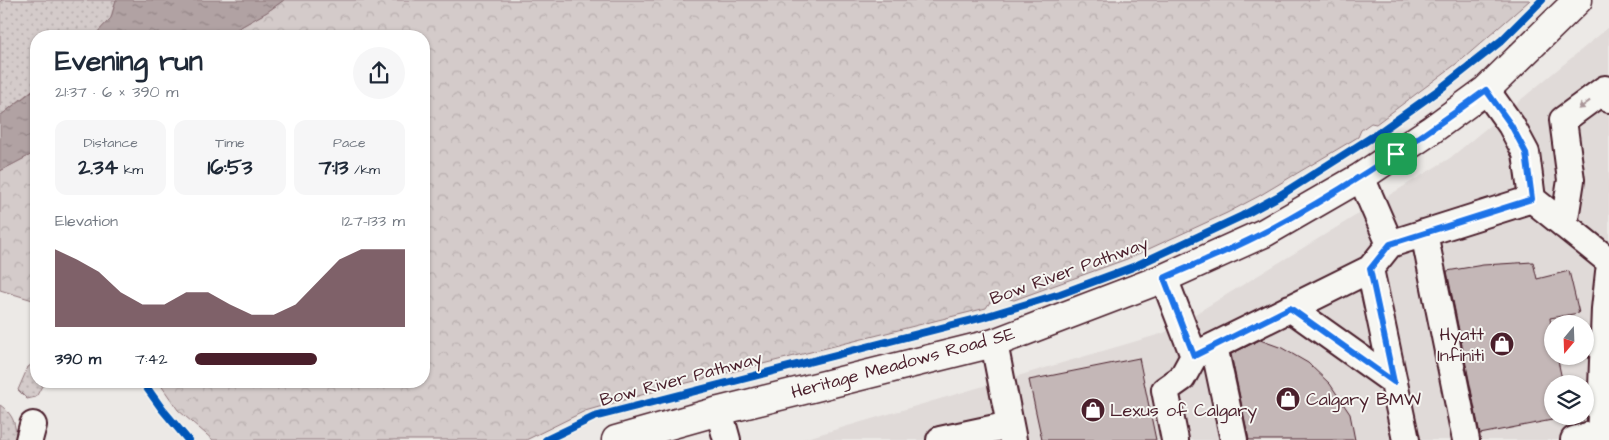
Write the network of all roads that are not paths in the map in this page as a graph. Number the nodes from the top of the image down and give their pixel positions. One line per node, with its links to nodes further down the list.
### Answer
1 (1578, 0): 2 (main road, Heritage Meadows Road SE)
2 (1486, 90): 4 (main road, Heritage Meadows Road SE); 5 (lane)
3 (1607, 94): 6 (lane, one-way to 6)
4 (1361, 177): 8 (lane); 12 (main road, Heritage Meadows Road SE)
5 (1532, 199): 6 (lane); 7 (lane)
6 (1564, 225): 9 (lane)
7 (1424, 233): 8 (lane); 26 (lane)
8 (1390, 244): 10 (lane)
9 (1609, 261)
10 (1370, 269): 13 (lane); 16 (lane)
11 (1609, 272): 19 (lane)
12 (1164, 278): 14 (main road, Heritage Meadows Road SE); 15 (lane)
13 (1290, 308): 15 (lane); 16 (lane)
14 (994, 343): 17 (main road, Heritage Meadows Road SE); 18 (lane)
15 (1204, 351): 23 (lane); 24 (lane)
16 (1394, 382): 25 (lane)
17 (719, 411): 20 (main road, Heritage Meadows Road SE); 21 (lane)
18 (1011, 432): 22 (lane)
19 (1600, 436): 27 (lane)
20 (616, 440)
21 (727, 440)
22 (940, 440)
23 (1175, 440)
24 (1234, 440)
25 (1406, 440)
26 (1466, 440)
27 (1574, 440)

